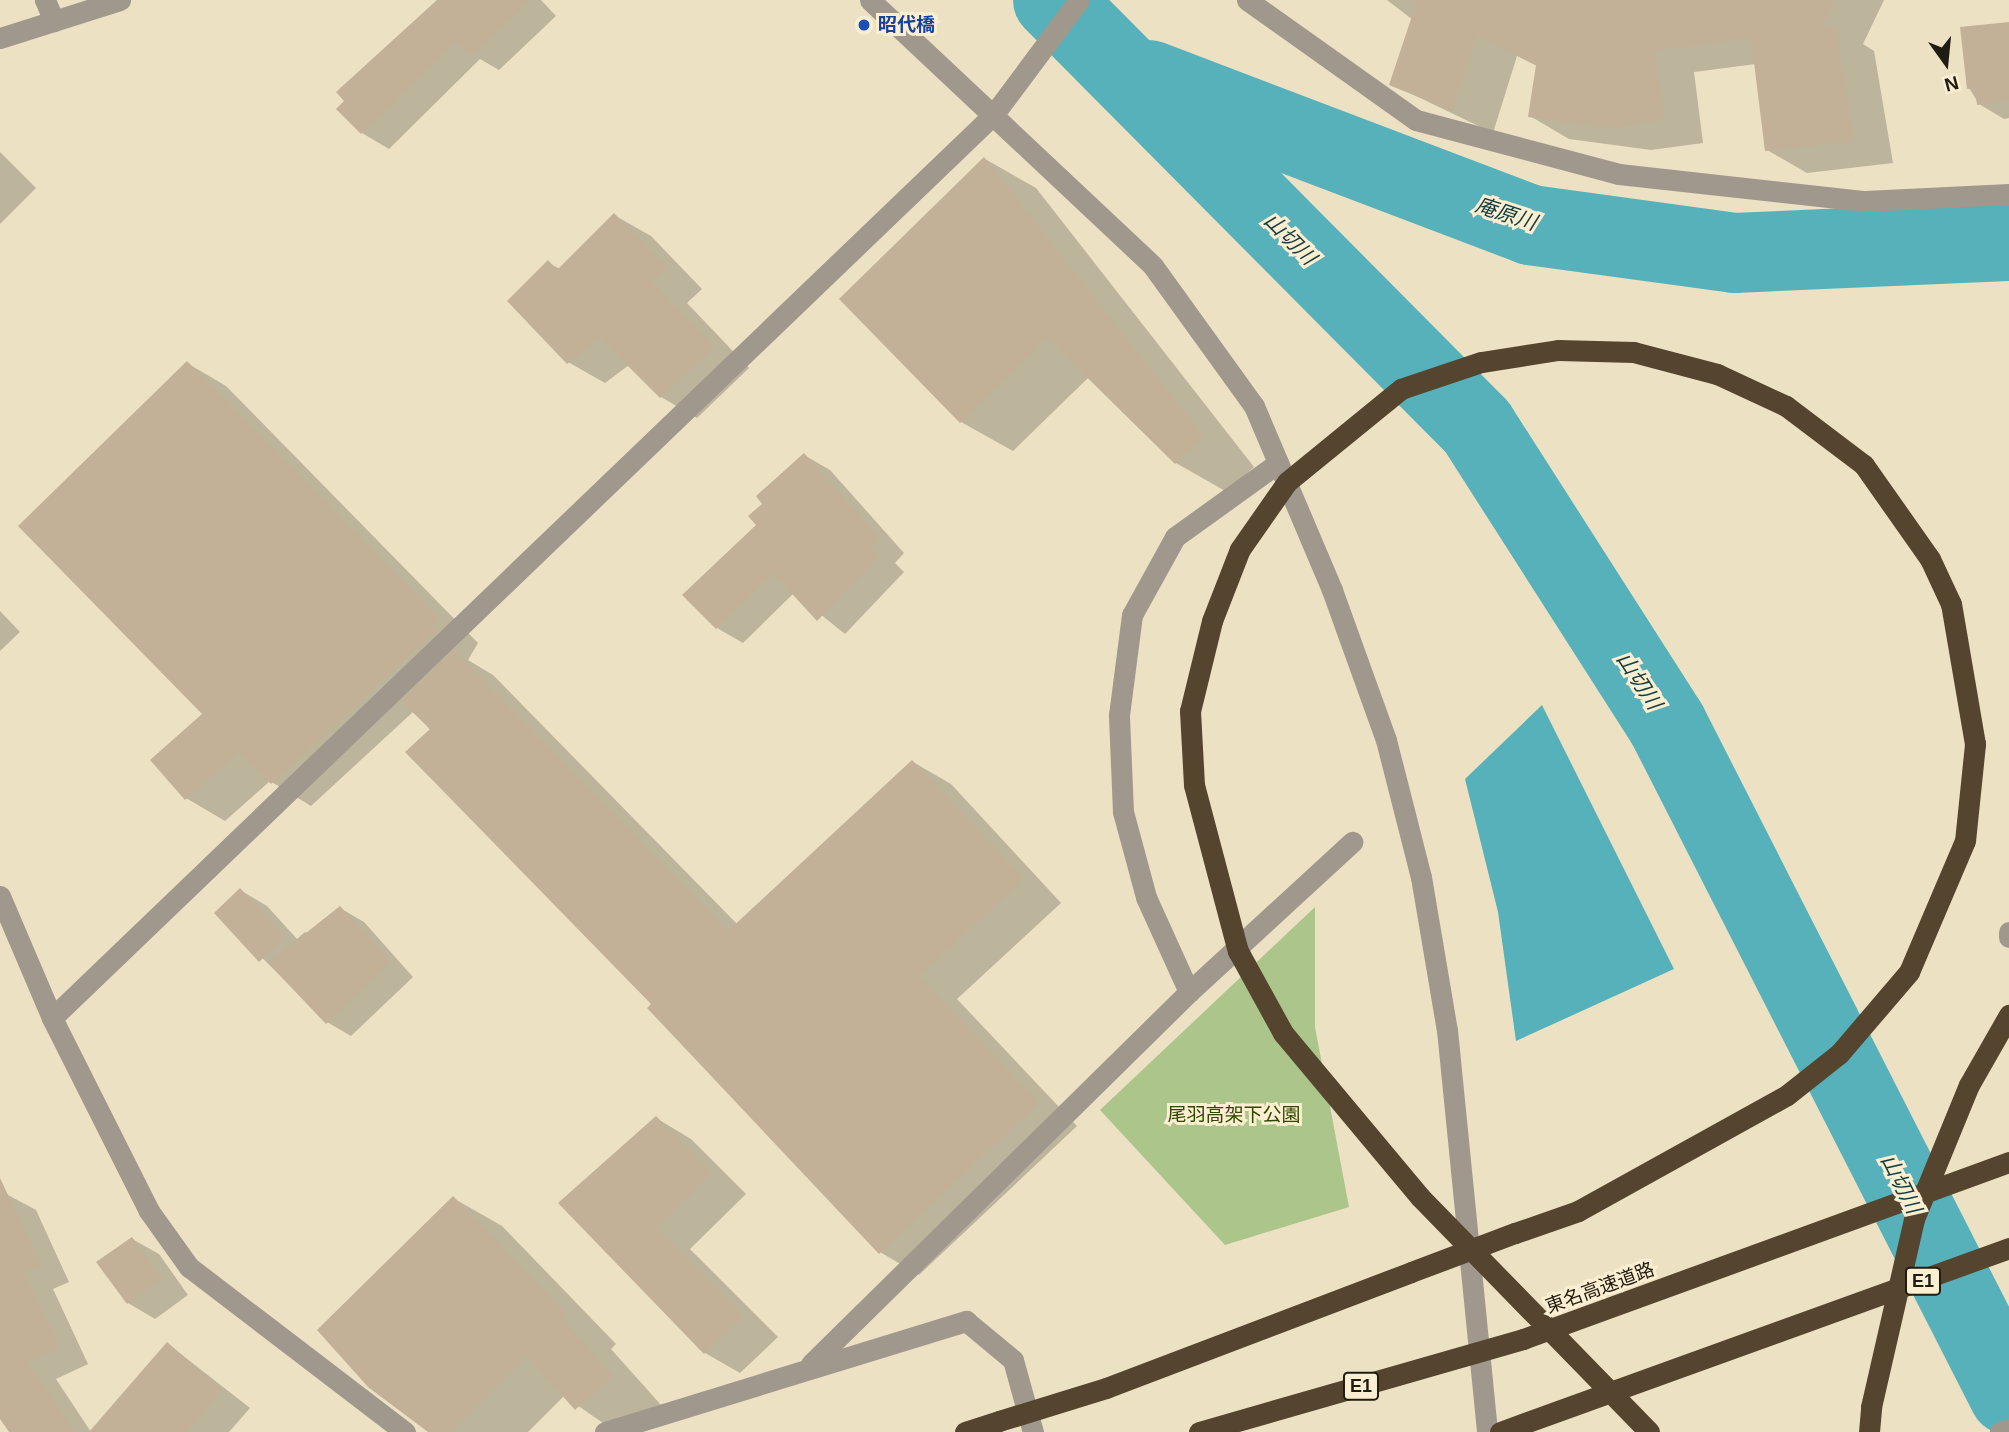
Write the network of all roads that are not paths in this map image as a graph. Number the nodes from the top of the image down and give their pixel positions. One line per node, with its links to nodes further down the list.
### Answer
1 (44, 0): 6 (street)
2 (120, 0): 6 (street)
3 (870, 0): 8 (street)
4 (1079, 0): 8 (street)
5 (1247, 0): 9 (street)
6 (54, 20): 7 (street)
7 (0, 38)
8 (994, 114): 10 (street); 15 (street)
9 (2009, 194)
10 (1278, 463): 13 (street); 25 (street)
11 (1352, 842): 13 (street)
12 (2, 904): 15 (street)
13 (1189, 992): 18 (street)
14 (2009, 1015): 28 (highway, bridge)
15 (52, 1018): 20 (street)
16 (2009, 1163): 24 (highway, 東名高速道路 / E1, bridge)
17 (2009, 1248): 26 (highway, E1)
18 (811, 1364): 21 (street); 23 (street)
19 (2009, 1429): 29 (street)
20 (405, 1432)
21 (605, 1432)
22 (965, 1432): 27 (highway, bridge)
23 (1033, 1432)
24 (1199, 1432)
25 (1487, 1432)
26 (1500, 1432)
27 (1649, 1432)
28 (1869, 1432)
29 (2000, 1432)

